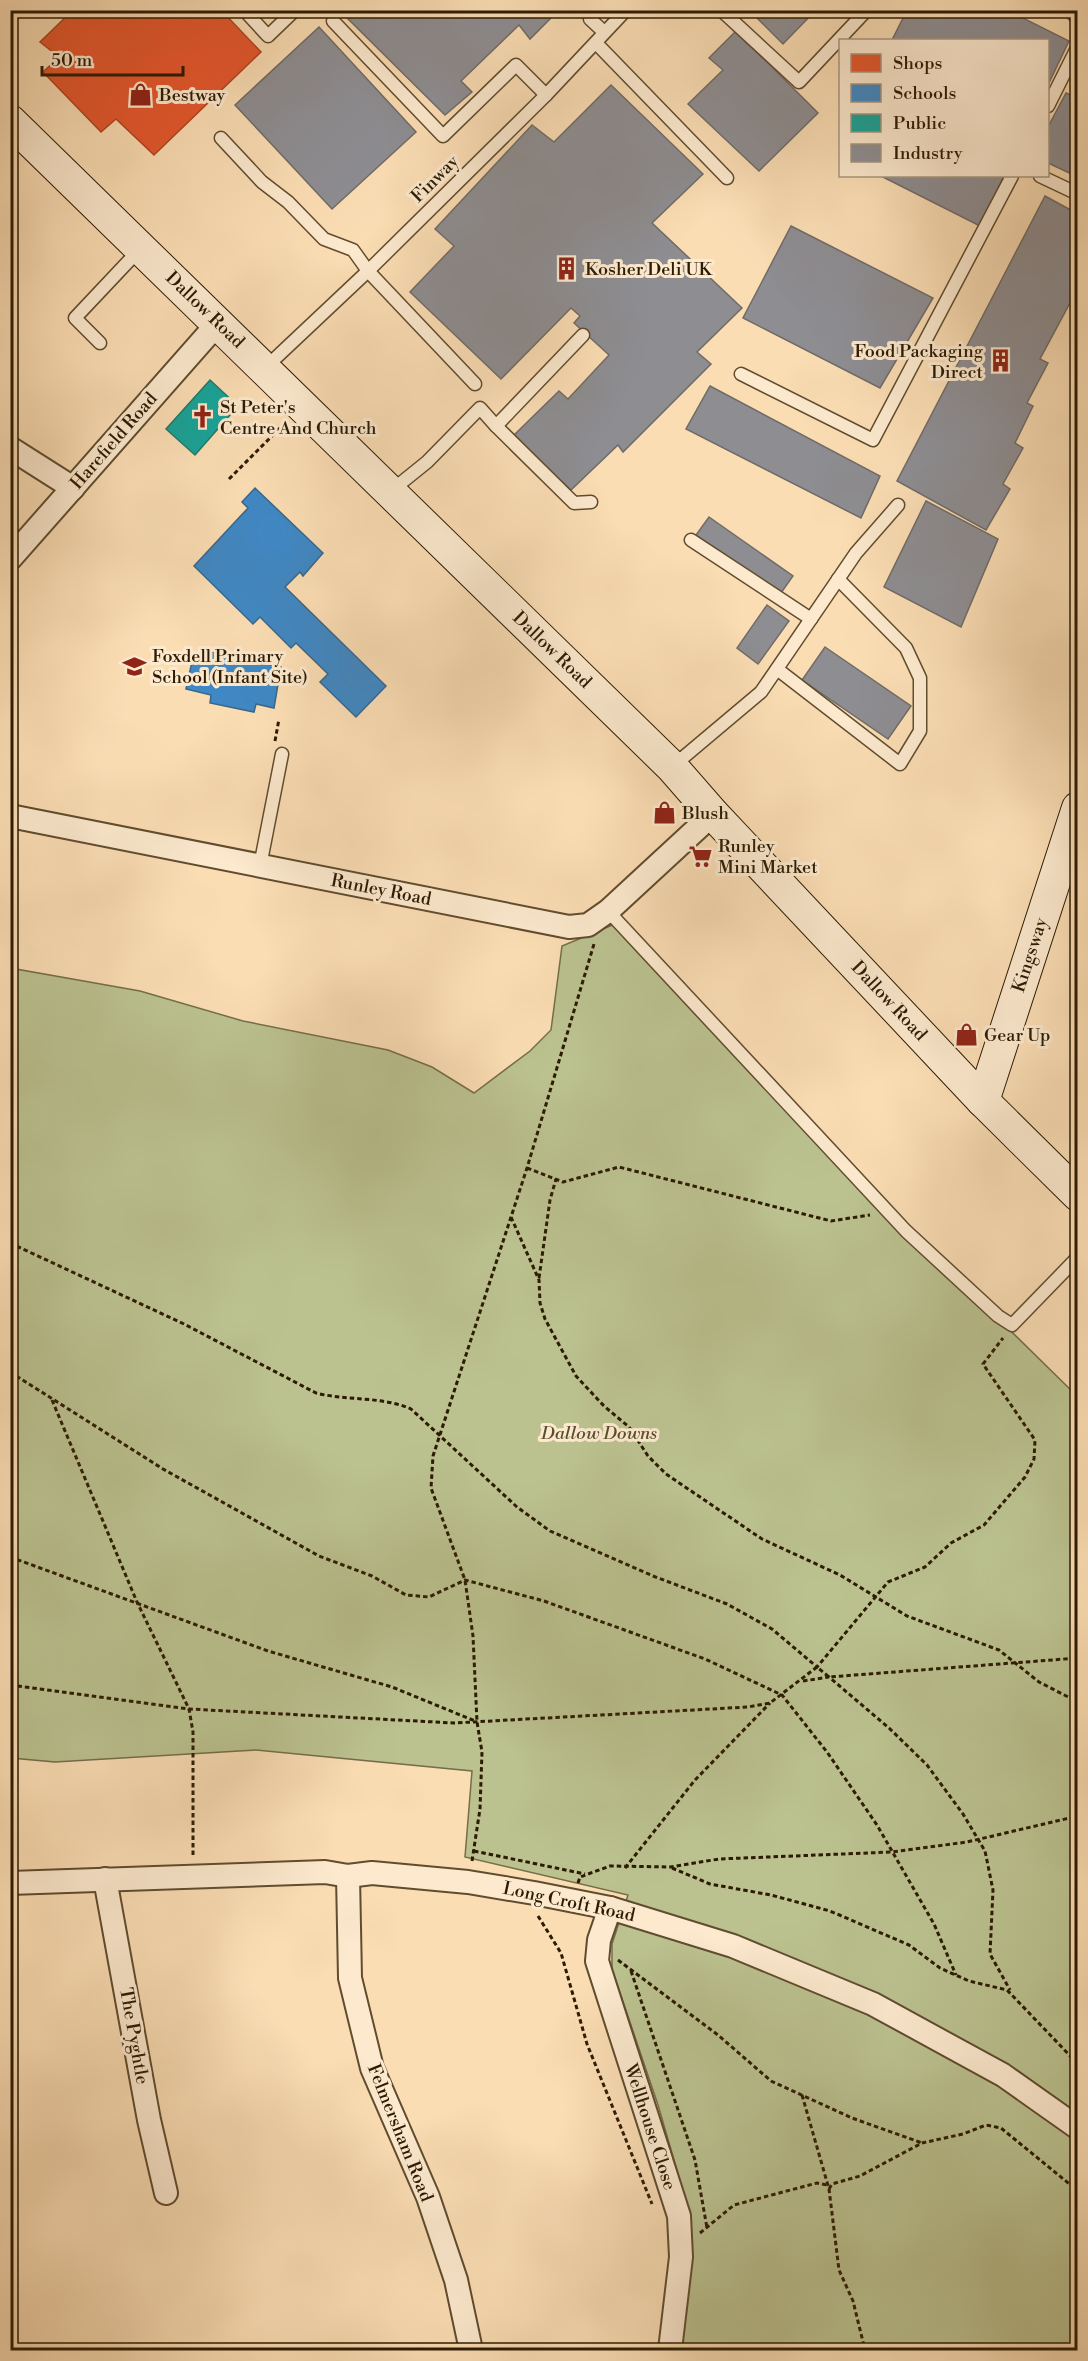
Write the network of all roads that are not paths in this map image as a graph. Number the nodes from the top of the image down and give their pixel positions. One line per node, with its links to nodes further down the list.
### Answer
1 (15, 10): 8 (lane)
2 (244, 10): 3 (lane)
3 (295, 10)
4 (626, 10): 12 (lane, Finway)
5 (721, 10): 14 (lane)
6 (1069, 10): 10 (lane)
7 (864, 13): 13 (lane)
8 (10, 15)
9 (590, 19): 12 (lane)
10 (1077, 19)
11 (333, 21): 17 (lane)
12 (604, 32): 15 (lane, Finway)
13 (840, 39)
14 (839, 40)
15 (596, 44): 17 (lane, Finway); 23 (lane)
16 (1077, 46): 18 (lane)
17 (546, 95): 26 (lane, Finway)
18 (1049, 102)
19 (10, 121): 25 (street, Dallow Road)
20 (221, 138): 26 (lane)
21 (1011, 177): 31 (lane)
22 (1042, 177): 24 (lane)
23 (727, 178)
24 (1077, 194)
25 (141, 248): 27 (street, Dallow Road); 29 (lane)
26 (368, 271): 30 (lane, Finway); 32 (lane)
27 (218, 323): 30 (street, Dallow Road); 35 (street, Harefield Road)
28 (583, 335): 33 (lane)
29 (100, 343)
30 (265, 368): 36 (street, Dallow Road)
31 (741, 374)
32 (475, 384)
33 (496, 426): 36 (lane); 37 (lane)
34 (10, 448): 35 (street)
35 (73, 488): 40 (street, Harefield Road)
36 (390, 491): 45 (street, Dallow Road)
37 (591, 502)
38 (898, 505): 41 (lane)
39 (691, 540): 42 (lane)
40 (10, 559)
41 (838, 579): 42 (lane); 43 (lane)
42 (811, 619): 43 (lane)
43 (777, 669): 45 (lane)
44 (282, 754): 49 (lane)
45 (672, 767): 47 (street, Dallow Road)
46 (1077, 808): 51 (street, Kingsway)
47 (713, 814): 50 (street); 51 (street, Dallow Road)
48 (10, 816): 49 (street, Runley Road)
49 (260, 866): 50 (street, Runley Road)
50 (608, 911): 53 (lane)
51 (983, 1101): 52 (street, Dallow Road)
52 (1077, 1195)
53 (1077, 1257)
54 (348, 1876): 55 (street, Long Croft Road); 57 (street, Long Croft Road); 60 (street, Felmersham Road)
55 (105, 1879): 56 (street, Long Croft Road); 59 (street, The Pyghtle)
56 (10, 1883)
57 (606, 1918): 58 (street, Long Croft Road); 61 (street, Wellhouse Close)
58 (1077, 2128)
59 (166, 2193)
60 (471, 2350)
61 (670, 2350)

